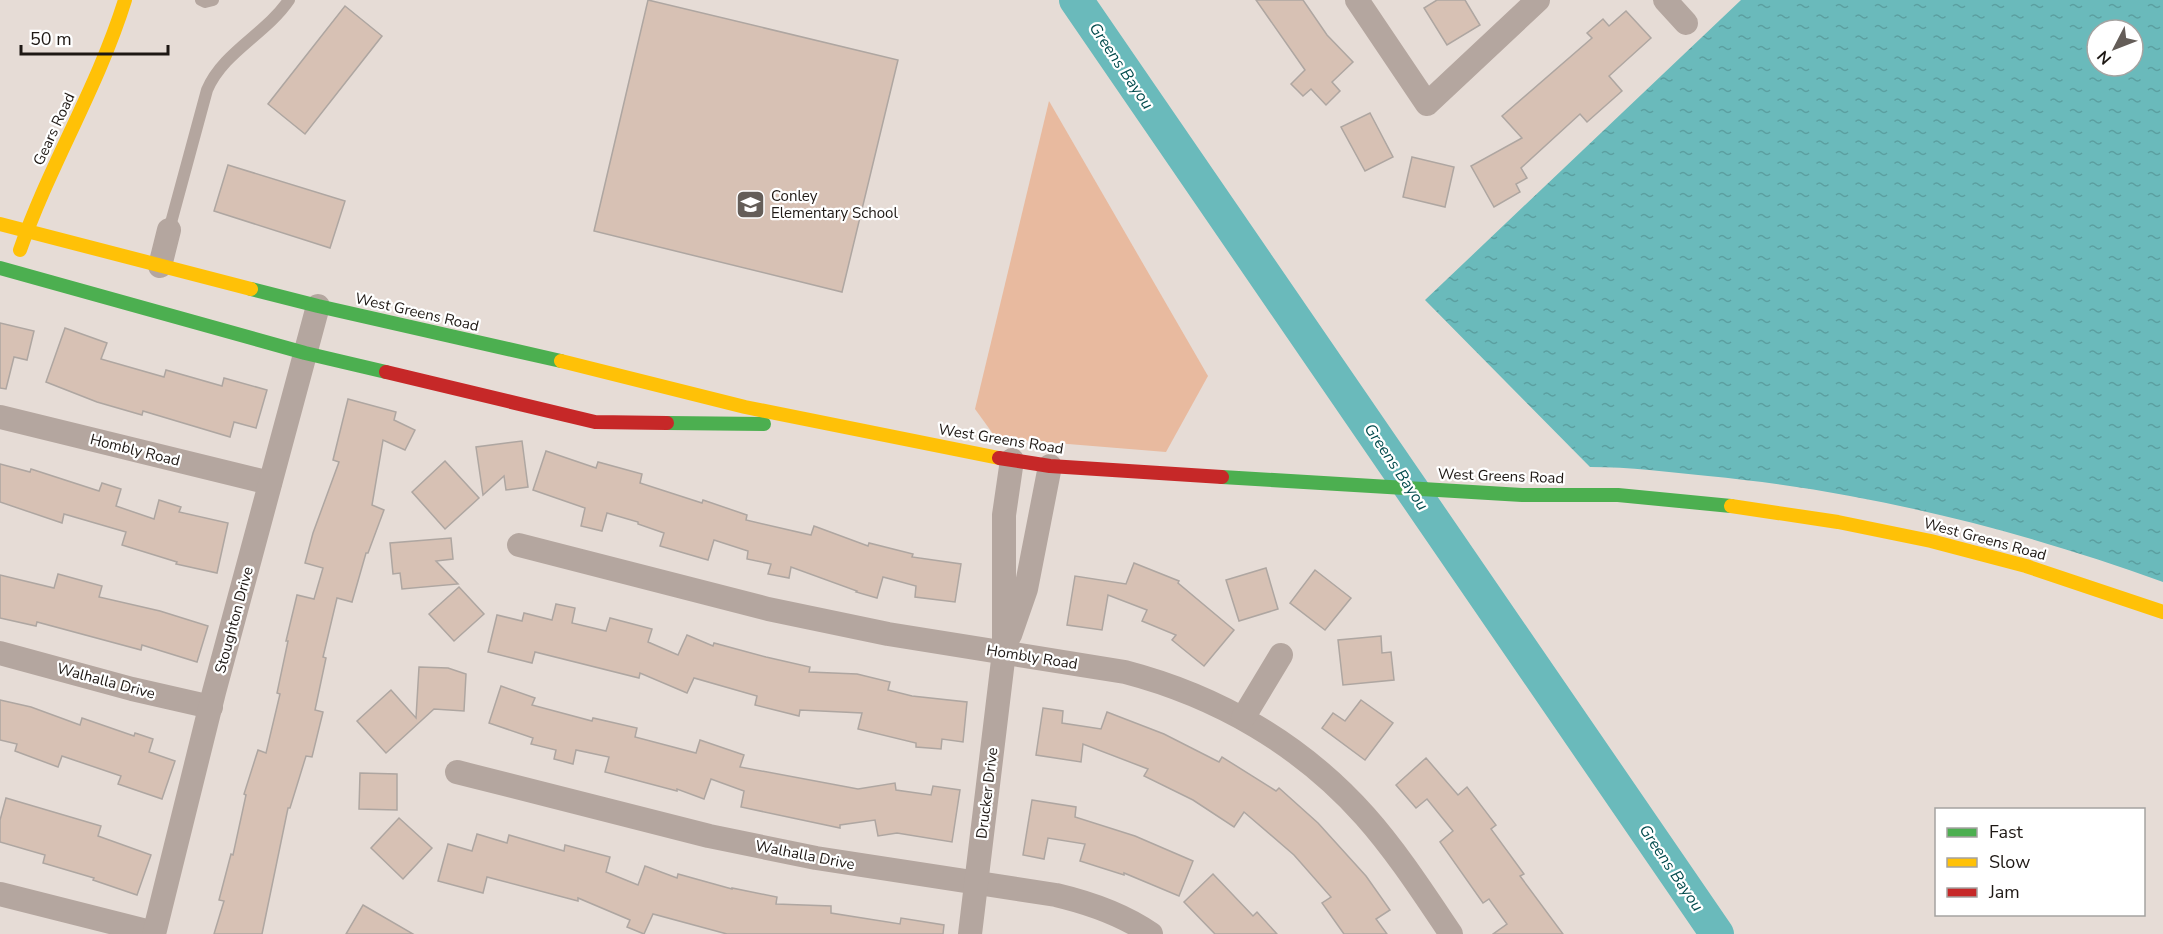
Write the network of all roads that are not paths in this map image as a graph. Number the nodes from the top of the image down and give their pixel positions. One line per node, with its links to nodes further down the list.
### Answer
1 (125, 0): 11 (main road, Gears Road)
2 (201, 0): 3 (lane)
3 (213, 0)
4 (289, 0): 10 (lane)
5 (1357, 0): 6 (street)
6 (1538, 0)
7 (1665, 0): 8 (street)
8 (1686, 23)
9 (0, 224): 11 (main road, West Greens Road)
10 (169, 230): 12 (street)
11 (26, 231): 12 (main road, West Greens Road); 13 (main road, Gears Road)
12 (160, 266): 14 (main road, West Greens Road)
13 (7, 270): 15 (main road, West Greens Road)
14 (318, 306): 15 (street, Stoughton Drive); 17 (main road, West Greens Road)
15 (305, 353): 17 (main road, West Greens Road); 20 (street, Stoughton Drive)
16 (0, 417): 20 (street, Hombly Road)
17 (828, 424): 18 (main road, West Greens Road)
18 (1012, 460): 19 (main road, West Greens Road); 23 (street, Drucker Drive)
19 (1050, 466): 22 (main road, West Greens Road); 23 (street, Drucker Drive)
20 (270, 483): 26 (street, Stoughton Drive)
21 (519, 545): 23 (street, Hombly Road)
22 (2163, 612)
23 (1004, 652): 27 (street, Hombly Road); 29 (street, Drucker Drive)
24 (0, 653): 26 (street, Walhalla Drive)
25 (1281, 655): 27 (street)
26 (211, 707): 31 (street, Stoughton Drive)
27 (1243, 718): 34 (street, Hombly Road)
28 (457, 772): 29 (street, Walhalla Drive)
29 (976, 883): 32 (street, Drucker Drive); 33 (street, Walhalla Drive)
30 (0, 894): 31 (street)
31 (154, 933)
32 (970, 934)
33 (1150, 934)
34 (1451, 934)

